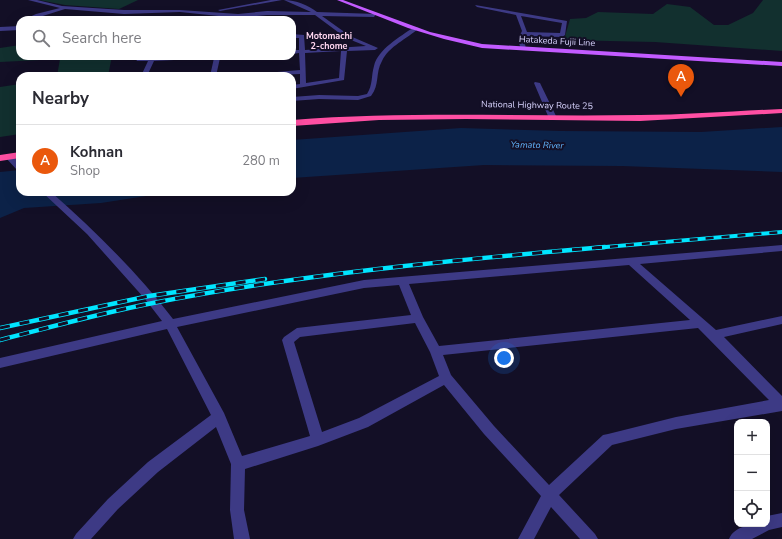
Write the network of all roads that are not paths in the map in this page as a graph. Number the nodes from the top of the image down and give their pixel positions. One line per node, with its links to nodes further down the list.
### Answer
1 (30, 0): 6 (street)
2 (280, 0): 7 (street)
3 (286, 0): 9 (street)
4 (339, 0): 11 (main road, Hatakeda Fujii Line)
5 (477, 6): 10 (street)
6 (70, 7): 7 (street); 13 (street)
7 (192, 12): 14 (street)
8 (21, 14): 12 (street)
9 (315, 14): 11 (street); 14 (street); 22 (street)
10 (518, 14): 20 (street); 20 (street)
11 (374, 15): 18 (main road, Hatakeda Fujii Line)
12 (24, 16)
13 (38, 16)
14 (238, 16)
15 (16, 26): 16 (street)
16 (12, 28): 17 (street); 19 (street)
17 (16, 28)
18 (416, 28): 24 (street); 25 (main road, Hatakeda Fujii Line)
19 (0, 29)
20 (524, 34): 25 (street)
21 (296, 36): 27 (street)
22 (375, 48): 23 (street); 24 (street)
23 (344, 49): 27 (street); 37 (street)
24 (390, 49): 39 (street)
25 (523, 49): 31 (main road, Hatakeda Fujii Line)
26 (296, 52): 27 (street)
27 (302, 52): 34 (street)
28 (138, 60): 29 (street)
29 (152, 60): 32 (street)
30 (216, 60): 33 (street)
31 (782, 64)
32 (146, 72)
33 (214, 72)
34 (303, 72): 35 (street); 37 (street)
35 (296, 73)
36 (537, 83): 41 (street)
37 (303, 85): 38 (street)
38 (296, 86)
39 (296, 99)
40 (782, 111): 41 (highway, National Highway Route 25)
41 (552, 116): 42 (highway, National Highway Route 25)
42 (296, 123)
43 (16, 156): 44 (highway)
44 (4, 157): 45 (street)
45 (16, 165)
46 (50, 196): 53 (street)
47 (782, 248): 48 (street)
48 (631, 261): 49 (street); 52 (street)
49 (403, 281): 50 (street); 53 (street)
50 (418, 318): 55 (street); 60 (street)
51 (782, 320): 54 (street)
52 (700, 323): 54 (street); 55 (street)
53 (170, 324): 56 (street); 59 (street)
54 (714, 335): 58 (street)
55 (436, 351): 57 (street)
56 (0, 363)
57 (446, 378): 60 (street); 62 (street)
58 (782, 404): 62 (street)
59 (219, 418): 61 (street); 66 (street)
60 (318, 440): 61 (street)
61 (238, 464): 67 (street)
62 (550, 494): 68 (street); 69 (street)
63 (782, 520): 64 (street)
64 (770, 523)
65 (760, 527): 70 (street)
66 (81, 539)
67 (242, 539)
68 (526, 539)
69 (590, 539)
70 (737, 539)

